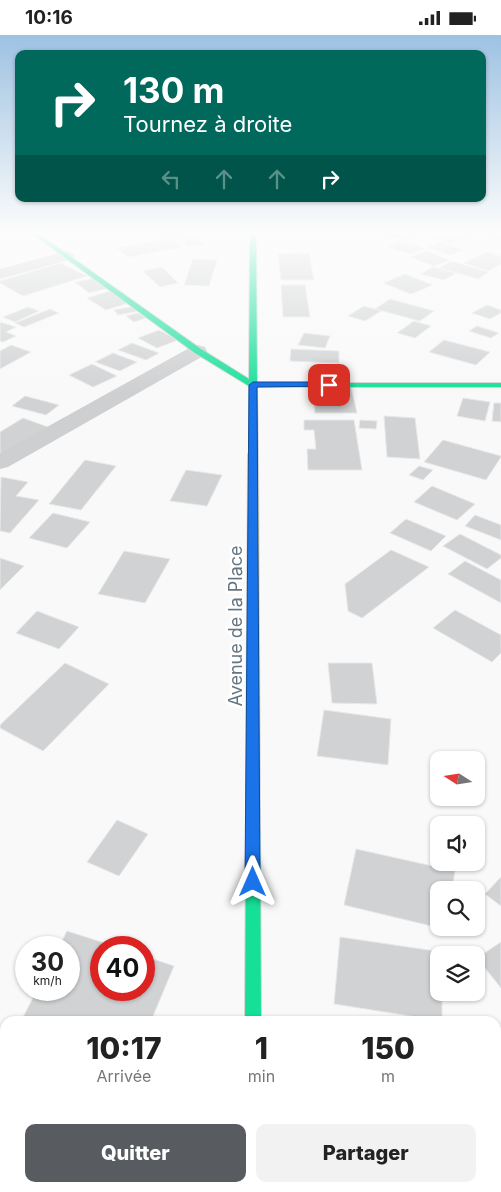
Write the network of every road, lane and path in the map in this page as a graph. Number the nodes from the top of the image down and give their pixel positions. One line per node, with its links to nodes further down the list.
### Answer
1 (109, 286): 3 (street)
2 (253, 286): 4 (street, Avenue de la Place)
3 (198, 351): 4 (street); 6 (street)
4 (253, 385): 5 (street); 7 (street, Avenue de la Place)
5 (501, 385)
6 (0, 462)
7 (253, 1016)

